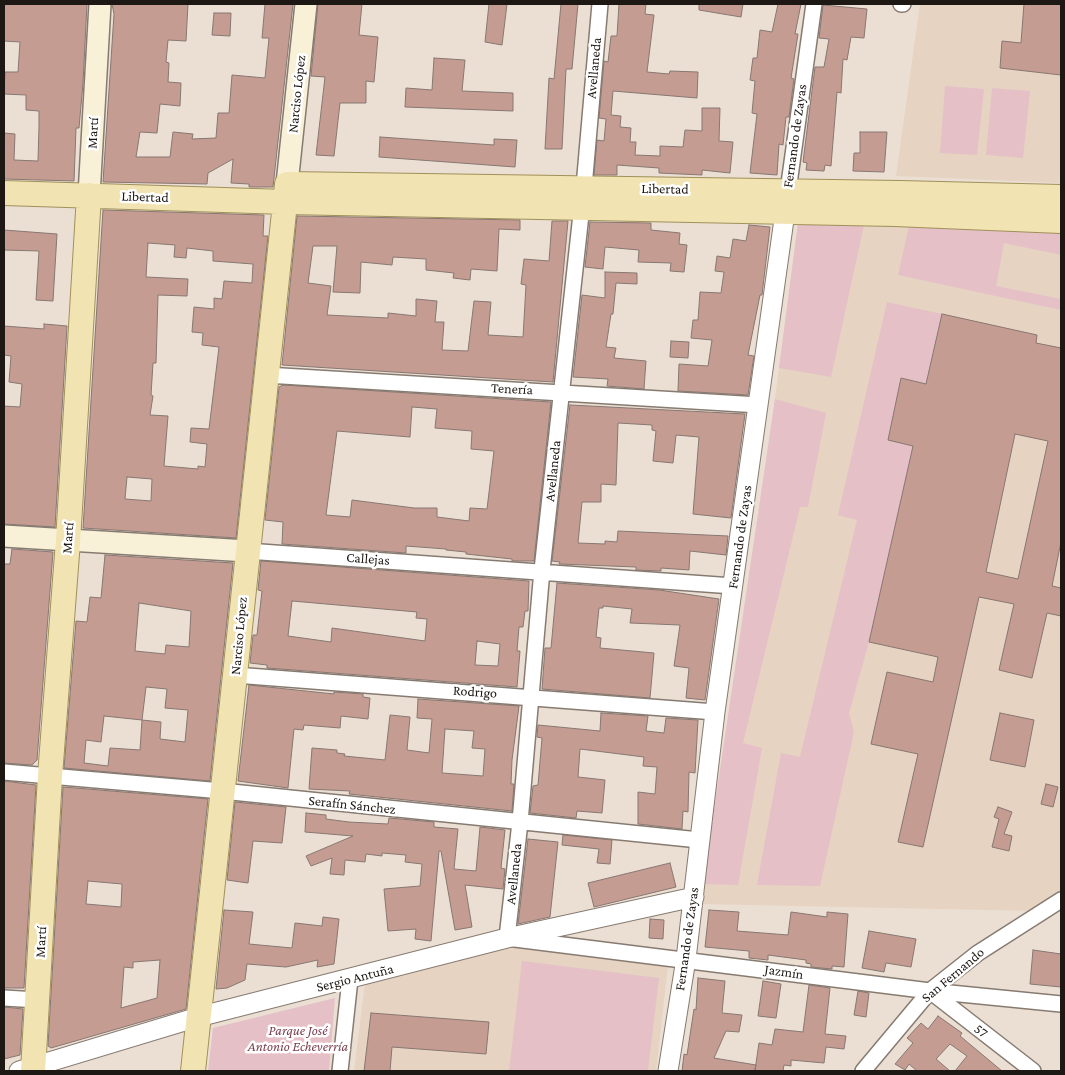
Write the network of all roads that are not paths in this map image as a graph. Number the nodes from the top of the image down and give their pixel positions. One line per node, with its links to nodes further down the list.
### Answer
1 (100, 4): 7 (main road, Martí)
2 (306, 4): 6 (main road, Narciso López)
3 (600, 4): 9 (street, Avellaneda)
4 (814, 4): 10 (street, Fernando de Zayas)
5 (4, 193): 7 (main road, Libertad)
6 (286, 193): 7 (main road, Libertad); 9 (main road, Libertad); 12 (main road, Narciso López)
7 (89, 195): 16 (main road, Martí)
8 (1061, 197): 10 (main road, Libertad)
9 (583, 198): 10 (main road, Libertad); 13 (street, Avellaneda)
10 (786, 201): 11 (main road, Libertad); 14 (street, Fernando de Zayas)
11 (1061, 221)
12 (266, 375): 13 (street, Tenería); 17 (main road, Narciso López)
13 (562, 392): 14 (street, Tenería); 18 (street, Avellaneda)
14 (759, 405): 19 (street, Fernando de Zayas)
15 (4, 536): 16 (main road, Callejas)
16 (68, 541): 17 (main road, Callejas); 24 (main road, Martí)
17 (247, 551): 18 (street, Callejas); 20 (main road, Narciso López)
18 (542, 570): 19 (street, Callejas); 21 (street, Avellaneda)
19 (732, 586): 22 (street, Fernando de Zayas)
20 (235, 675): 21 (street, Rodrigo); 25 (main road, Narciso López)
21 (531, 696): 22 (street, Rodrigo); 26 (street, Avellaneda)
22 (715, 712): 27 (street, Fernando de Zayas)
23 (4, 772): 24 (street, Serafín Sánchez)
24 (50, 776): 25 (street, Serafín Sánchez); 35 (main road, Martí)
25 (222, 791): 26 (street, Serafín Sánchez); 37 (main road, Narciso López)
26 (520, 822): 27 (street, Serafín Sánchez); 30 (street, Avellaneda)
27 (699, 840): 28 (street, Fernando de Zayas)
28 (694, 898): 30 (street, Sergio Antuña); 31 (street, Fernando de Zayas)
29 (1061, 900): 33 (street, San Fernando)
30 (507, 938): 31 (street, Jazmín); 32 (street, Sergio Antuña)
31 (686, 959): 33 (street, Jazmín); 41 (street, Fernando de Zayas)
32 (350, 979): 37 (street, Sergio Antuña); 40 (street)
33 (930, 992): 36 (street, Jazmín); 42 (street, San Fernando); 43 (street, 57)
34 (4, 998): 35 (street)
35 (38, 1000): 38 (main road, Martí)
36 (1061, 1004)
37 (198, 1017): 38 (street, Sergio Antuña); 39 (main road, Narciso López)
38 (29, 1070)
39 (193, 1071)
40 (340, 1071)
41 (668, 1071)
42 (863, 1071)
43 (1033, 1071)

